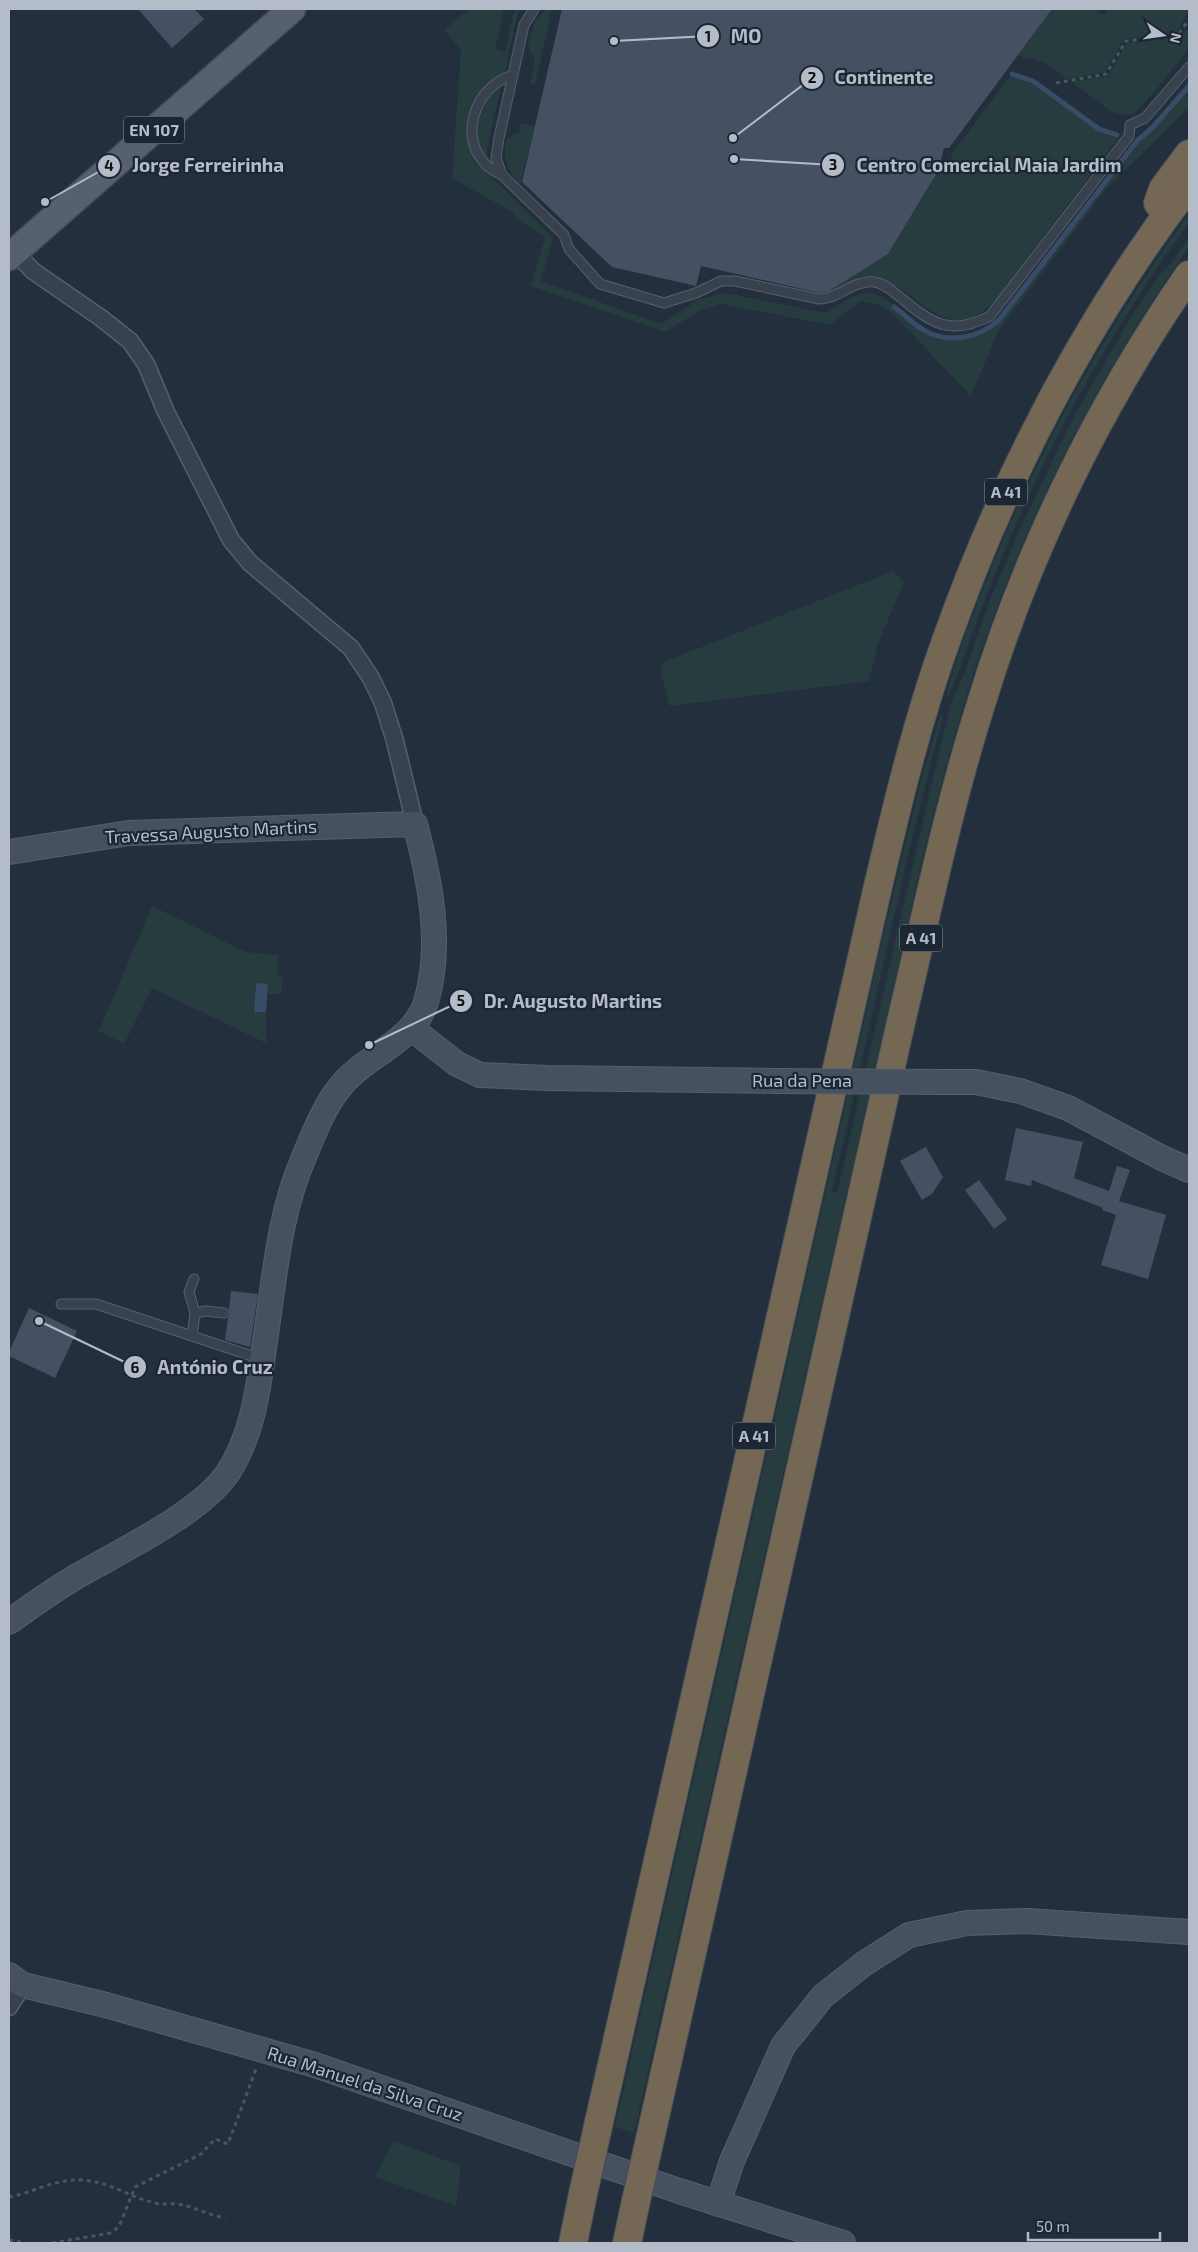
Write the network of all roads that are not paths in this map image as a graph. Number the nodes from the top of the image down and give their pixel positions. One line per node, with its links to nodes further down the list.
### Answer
1 (292, 9): 8 (main road, EN 107)
2 (534, 9): 4 (lane)
3 (1189, 67): 6 (lane)
4 (513, 75): 6 (lane); 6 (lane)
5 (1189, 154): 9 (highway)
6 (502, 175)
7 (1189, 185): 9 (highway, A 41)
8 (11, 251): 11 (street)
9 (1141, 252): 26 (highway, A 41, bridge)
10 (1186, 282): 27 (highway, A 41, bridge)
11 (415, 824): 12 (street, Travessa Augusto Martins); 13 (street)
12 (9, 852)
13 (411, 1028): 14 (street, Rua da Pena, bridge); 20 (street)
14 (1189, 1170)
15 (194, 1279): 17 (lane)
16 (60, 1304): 19 (lane)
17 (195, 1313): 18 (lane); 19 (lane)
18 (224, 1313)
19 (192, 1336): 20 (lane)
20 (263, 1359): 21 (street)
21 (9, 1622)
22 (1189, 1932): 25 (street)
23 (16, 1980): 24 (street); 25 (street, Rua Manuel da Silva Cruz)
24 (9, 2007)
25 (718, 2204): 28 (street, Rua Manuel da Silva Cruz)
26 (573, 2243)
27 (627, 2243)
28 (844, 2243)

